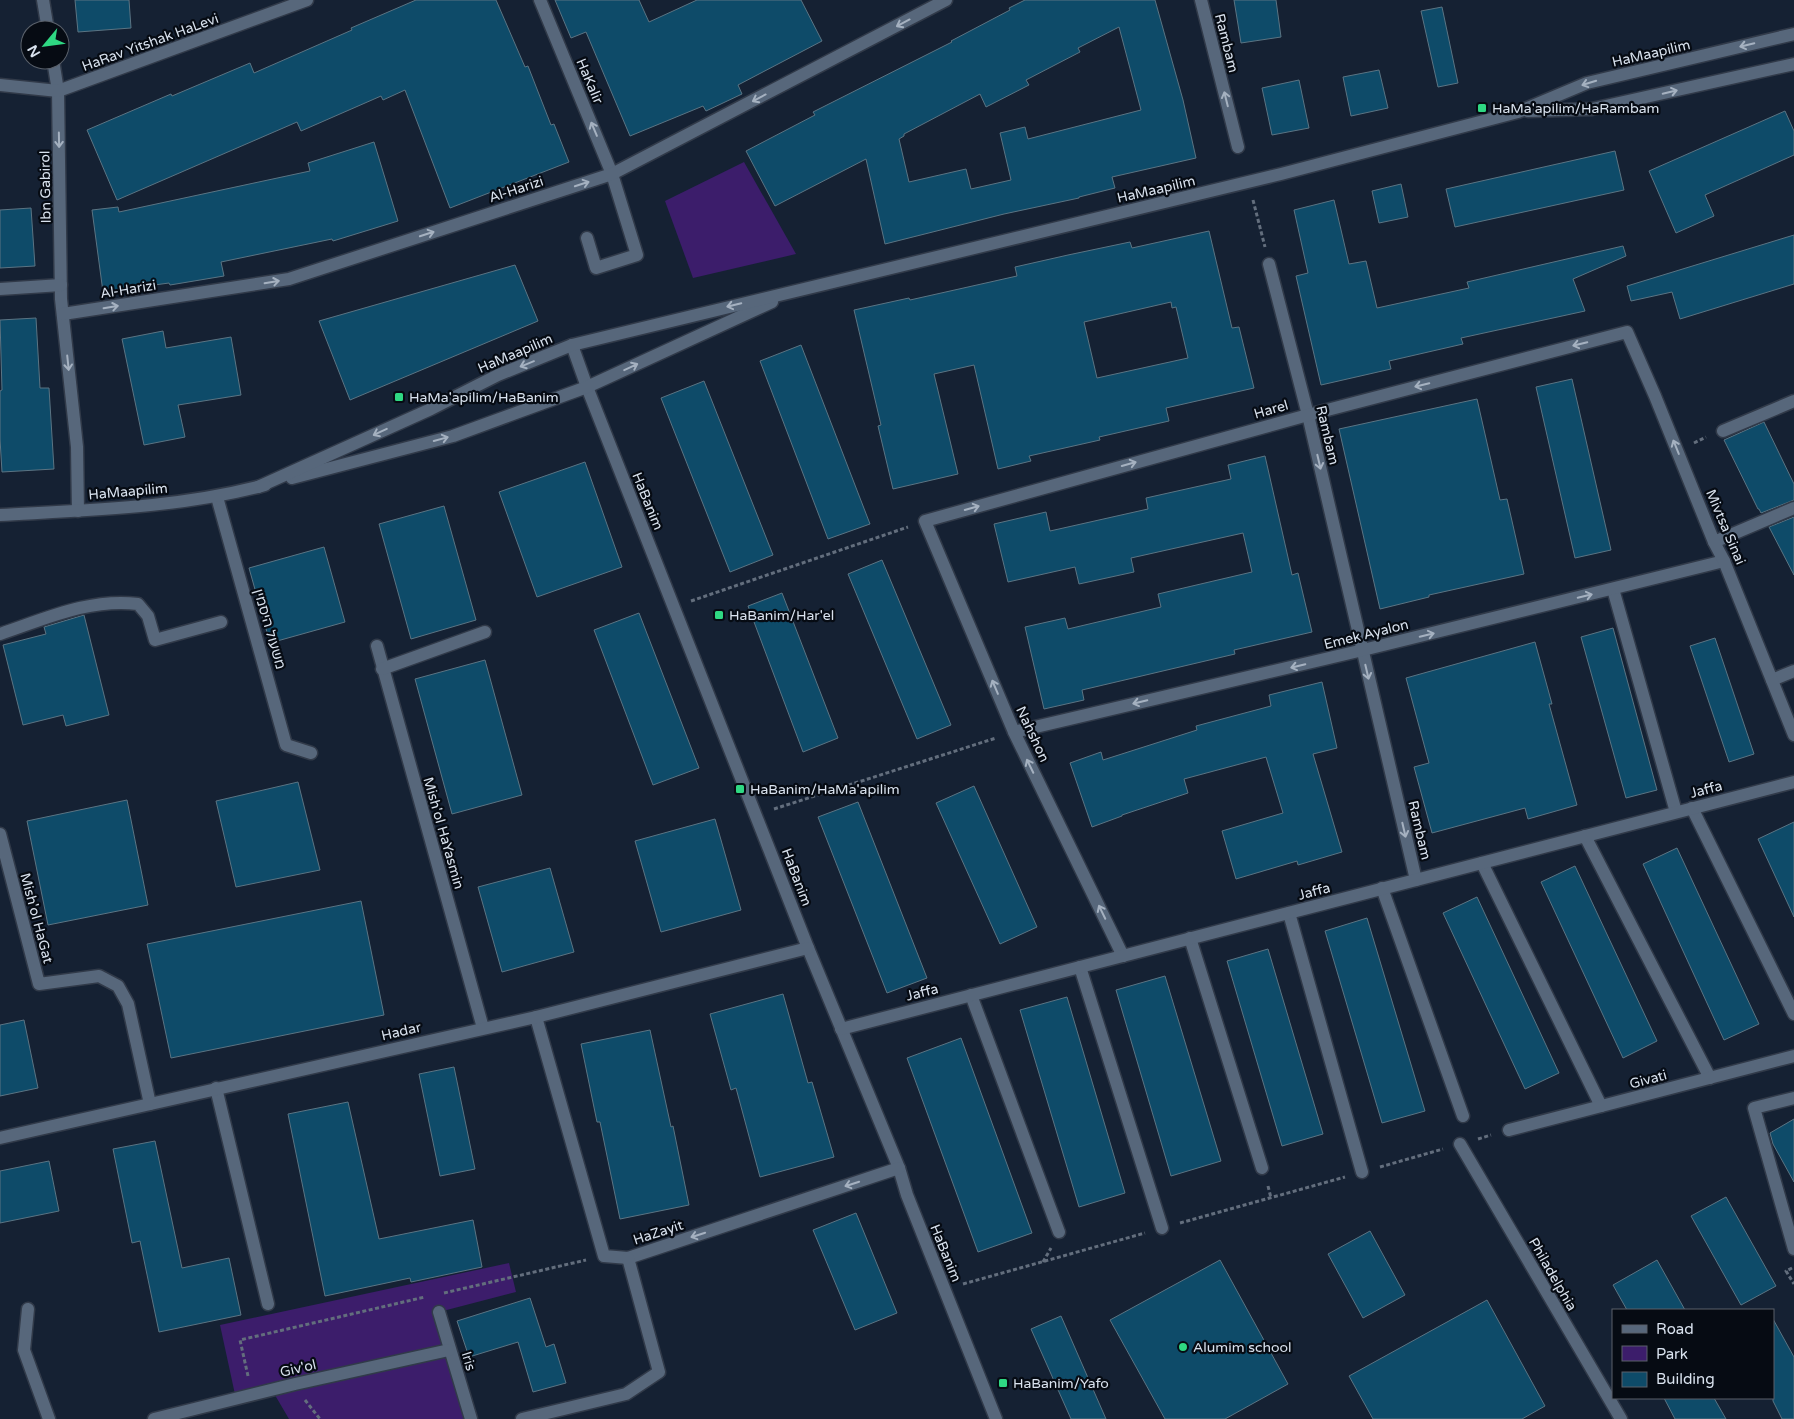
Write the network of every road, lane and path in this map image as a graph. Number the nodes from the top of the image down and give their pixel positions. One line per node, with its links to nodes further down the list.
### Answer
1 (43, 0): 6 (street)
2 (308, 0): 11 (street, HaRav Yitshak HaLevi)
3 (540, 0): 14 (street, HaKalir, one-way to 3)
4 (946, 0): 14 (street, Al-Harizi, one-way to 14)
5 (1201, 0): 13 (street, Rambam, one-way to 5)
6 (46, 20)
7 (1794, 34): 12 (street, HaMaapilim, one-way to 12)
8 (1794, 64): 12 (street, HaMaapilim, one-way to 8)
9 (55, 70): 11 (street, Ibn Gabirol)
10 (0, 85): 11 (street)
11 (58, 91): 18 (street, Ibn Gabirol, one-way to 18)
12 (1518, 112): 15 (street, HaMaapilim)
13 (1238, 146)
14 (612, 174): 16 (street, HaKalir); 21 (street, Al-Harizi, one-way to 14)
15 (1248, 182): 17 (path); 20 (street, HaMaapilim)
16 (587, 238)
17 (1270, 264): 26 (street, Rambam)
18 (61, 285): 19 (street); 21 (street, Ibn Gabirol)
19 (0, 289)
20 (799, 290): 23 (street, HaMaapilim, one-way to 23); 24 (street, HaMaapilim, one-way to 20)
21 (63, 314): 32 (street, Ibn Gabirol, one-way to 32)
22 (1627, 332): 26 (street, Harel, one-way to 26); 28 (street, Mivtsa Sinai, one-way to 22)
23 (572, 345): 24 (street, HaBanim); 29 (street, HaMaapilim, one-way to 29)
24 (587, 387): 29 (street, HaMaapilim, one-way to 24); 38 (street, HaBanim)
25 (1793, 404): 27 (street)
26 (1308, 415): 34 (street, Harel, one-way to 26); 43 (street, Rambam, one-way to 43)
27 (1723, 431): 28 (path)
28 (1677, 450): 35 (street, Mivtsa Sinai)
29 (258, 487): 30 (street, HaMaapilim)
30 (217, 497): 32 (street, HaMaapilim); 49 (street, משעול היסמין)
31 (1794, 508): 35 (street)
32 (78, 511): 33 (street, HaMaapilim)
33 (0, 515)
34 (925, 521): 38 (path); 47 (street, Nahshon, one-way to 34)
35 (1714, 542): 36 (street, Mivtsa Sinai)
36 (1724, 561): 37 (street, Emek Ayalon); 46 (street, Mivtsa Sinai)
37 (1613, 589): 43 (street, Emek Ayalon, one-way to 37); 52 (street)
38 (674, 607): 53 (street, HaBanim)
39 (221, 622): 41 (street)
40 (485, 632): 44 (street)
41 (0, 634)
42 (377, 646): 44 (street, Mish'ol HaYasmin)
43 (1362, 650): 47 (street, Emek Ayalon, one-way to 47); 57 (street, Rambam, one-way to 57)
44 (382, 669): 67 (street, Mish'ol HaYasmin)
45 (1794, 671): 46 (street)
46 (1772, 680): 48 (street, Mivtsa Sinai)
47 (1014, 732): 53 (path); 62 (street, Nahshon, one-way to 47)
48 (1794, 735)
49 (311, 754)
50 (1794, 782): 51 (street, Jaffa)
51 (1692, 808): 52 (street, Jaffa); 65 (street)
52 (1676, 812): 55 (street, Jaffa)
53 (756, 815): 61 (street, HaBanim)
54 (0, 834): 73 (street, Mish'ol HaGat)
55 (1585, 836): 56 (street, Jaffa); 70 (street)
56 (1482, 863): 57 (street, Jaffa); 74 (street)
57 (1416, 880): 58 (street, Jaffa)
58 (1382, 888): 59 (street, Jaffa); 75 (street)
59 (1289, 913): 60 (street, Jaffa); 81 (street)
60 (1190, 938): 62 (street, Jaffa); 80 (street)
61 (808, 948): 66 (street, Hadar); 68 (street, HaBanim)
62 (1123, 956): 63 (street, Jaffa)
63 (1080, 966): 64 (street, Jaffa); 82 (street)
64 (971, 995): 68 (street, Jaffa); 83 (street)
65 (1794, 1014)
66 (536, 1016): 67 (street, Hadar); 85 (street)
67 (483, 1028): 71 (street, Hadar)
68 (841, 1029): 79 (street, HaBanim)
69 (1794, 1056): 70 (street, Givati)
70 (1710, 1078): 74 (street, Givati)
71 (216, 1088): 73 (street, Hadar); 90 (street)
72 (1794, 1098): 84 (street)
73 (150, 1104): 77 (street, Hadar)
74 (1602, 1106): 76 (street, Givati)
75 (1463, 1116)
76 (1509, 1130): 78 (path)
77 (0, 1138)
78 (1460, 1144): 81 (path); 100 (street, Philadelphia)
79 (899, 1168): 86 (street, HaZayit, one-way to 86); 89 (street, HaBanim)
80 (1262, 1168)
81 (1362, 1172): 82 (path)
82 (1162, 1228): 89 (path)
83 (1059, 1232)
84 (1794, 1249)
85 (604, 1256): 86 (street, HaZayit); 94 (path)
86 (628, 1258): 98 (street)
87 (1794, 1267): 88 (path)
88 (1794, 1284)
89 (944, 1290): 99 (street, HaBanim)
90 (268, 1304)
91 (28, 1309): 95 (street)
92 (439, 1312): 93 (street, Iris)
93 (449, 1350): 94 (street, Giv'ol); 97 (street, Iris)
94 (252, 1395): 96 (street, Giv'ol)
95 (49, 1419)
96 (154, 1419)
97 (471, 1419)
98 (522, 1419)
99 (996, 1419)
100 (1621, 1419)

